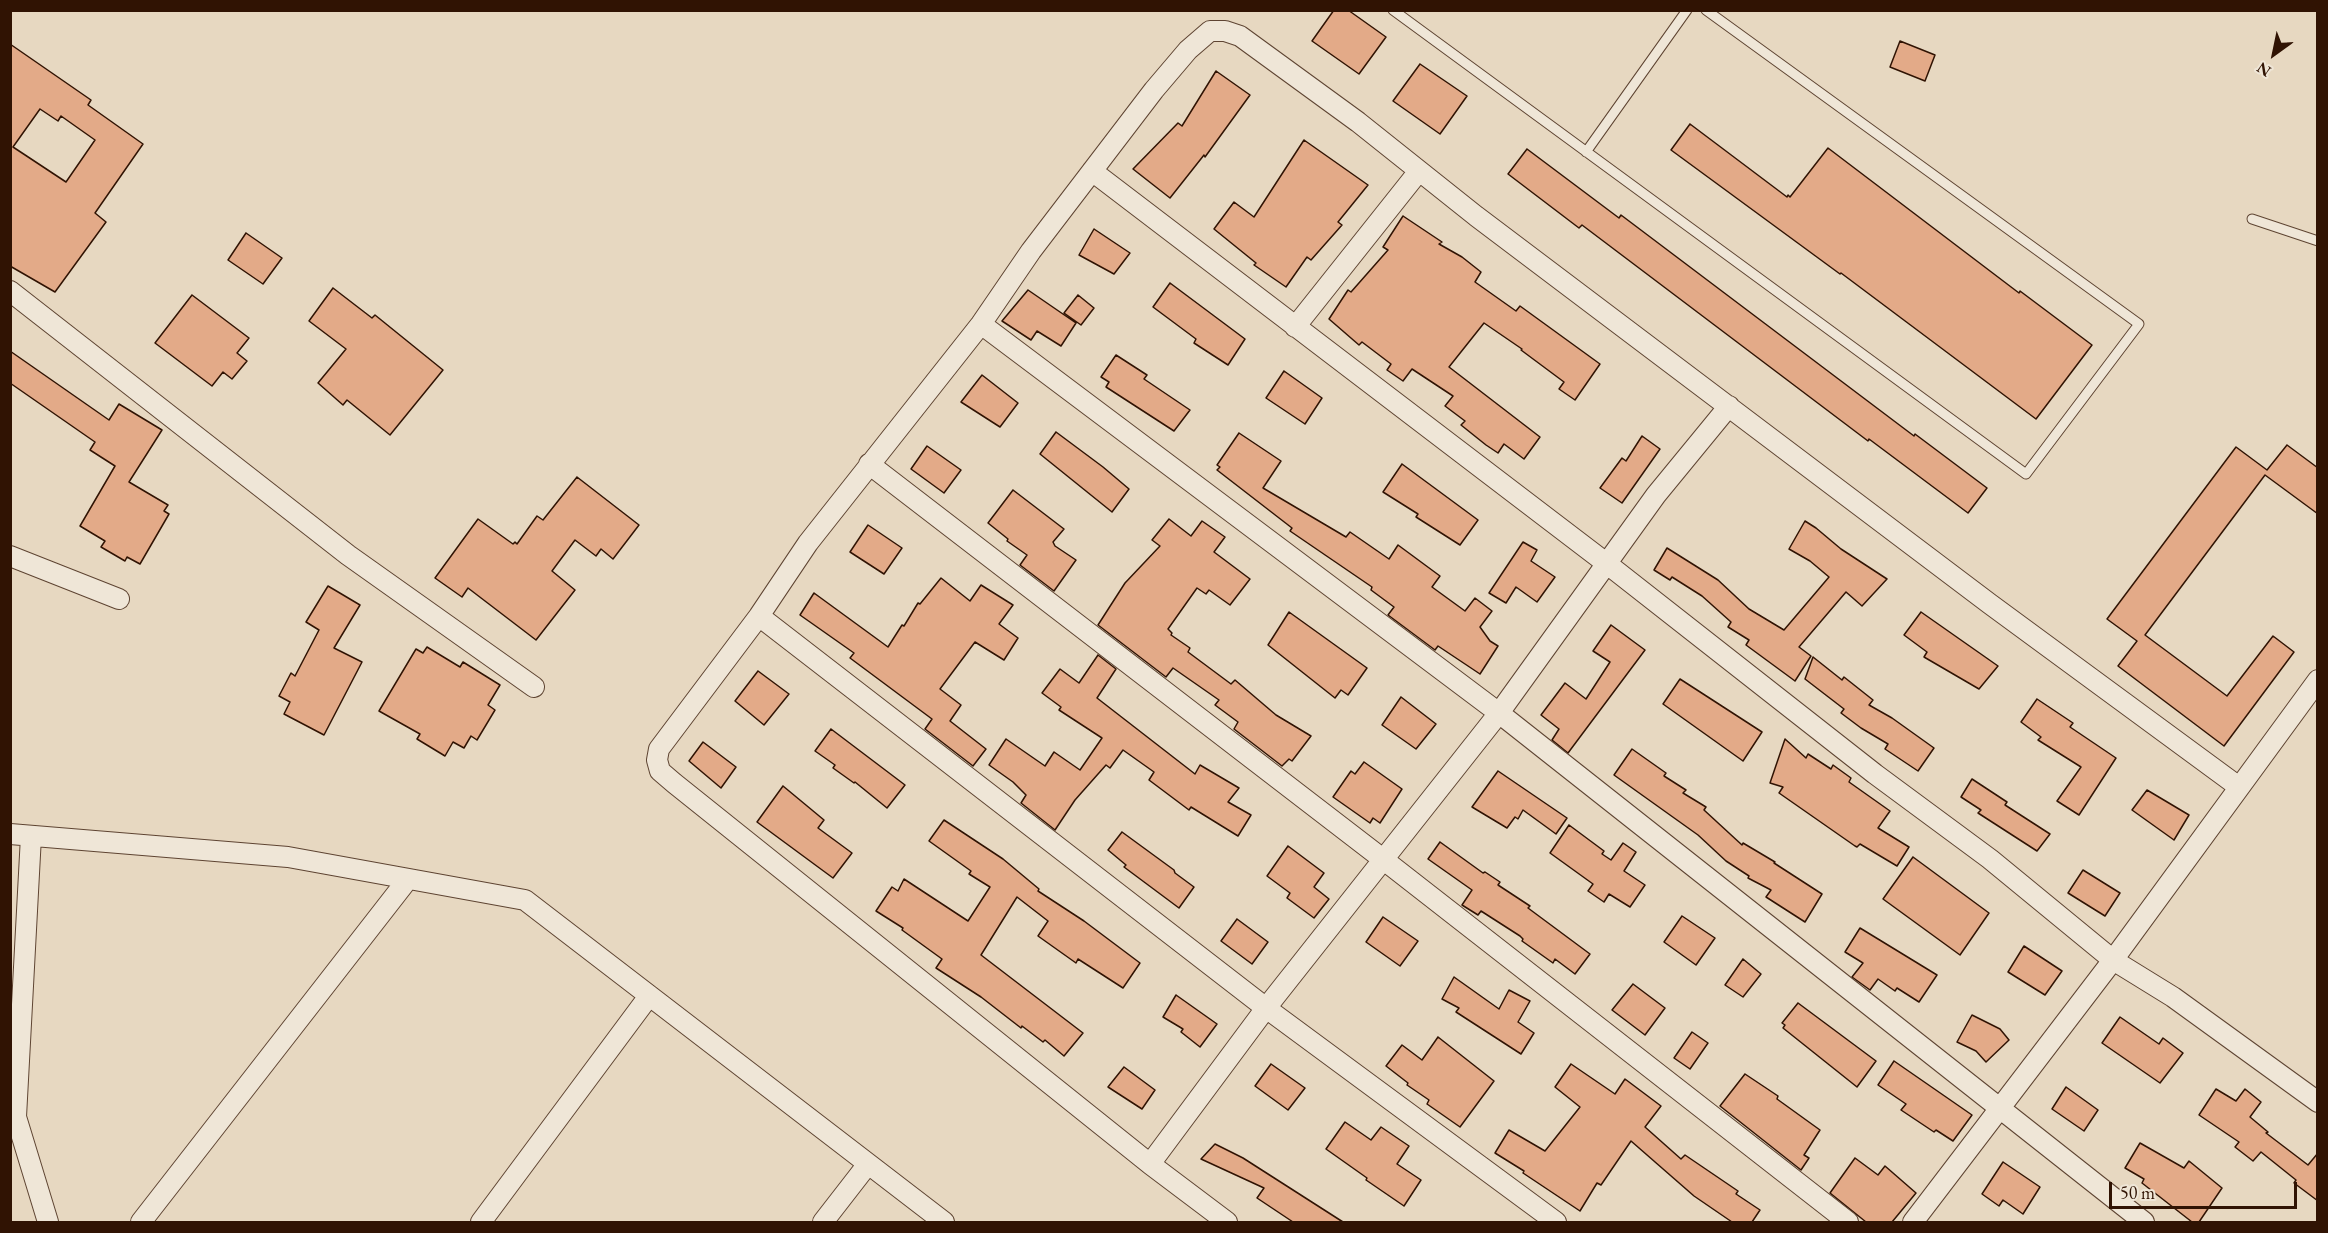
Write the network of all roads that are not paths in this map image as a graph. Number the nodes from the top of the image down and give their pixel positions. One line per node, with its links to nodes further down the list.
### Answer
1 (1393, 10): 4 (lane)
2 (1687, 10): 4 (lane)
3 (1706, 10): 4 (lane)
4 (1586, 152)
5 (1092, 171): 6 (street); 10 (street); 11 (street)
6 (1419, 171): 11 (street); 12 (street)
7 (2252, 219): 8 (lane)
8 (2318, 241)
9 (10, 291): 19 (street)
10 (981, 324): 13 (street); 20 (street)
11 (1295, 327): 15 (street)
12 (1729, 406): 15 (street); 21 (street)
13 (869, 464): 17 (street); 24 (street)
14 (10, 556): 16 (street)
15 (1606, 563): 20 (street); 26 (street)
16 (119, 599)
17 (759, 616): 28 (street); 32 (street)
18 (2318, 680): 21 (street)
19 (534, 687)
20 (1499, 713): 24 (street); 30 (street)
21 (2239, 787): 26 (street)
22 (10, 834): 23 (street)
23 (31, 836): 25 (street); 33 (street)
24 (1384, 860): 28 (street); 40 (street)
25 (408, 879): 27 (street); 34 (street)
26 (2113, 960): 29 (street); 30 (street)
27 (649, 996): 31 (street); 35 (street)
28 (1266, 1008): 32 (street); 39 (street)
29 (2318, 1102)
30 (1999, 1107): 41 (street); 42 (street)
31 (868, 1164): 36 (street); 37 (street)
32 (1150, 1164): 38 (street)
33 (48, 1222)
34 (141, 1222)
35 (481, 1222)
36 (823, 1222)
37 (944, 1222)
38 (1227, 1222)
39 (1556, 1222)
40 (1848, 1222)
41 (1913, 1222)
42 (2144, 1222)

